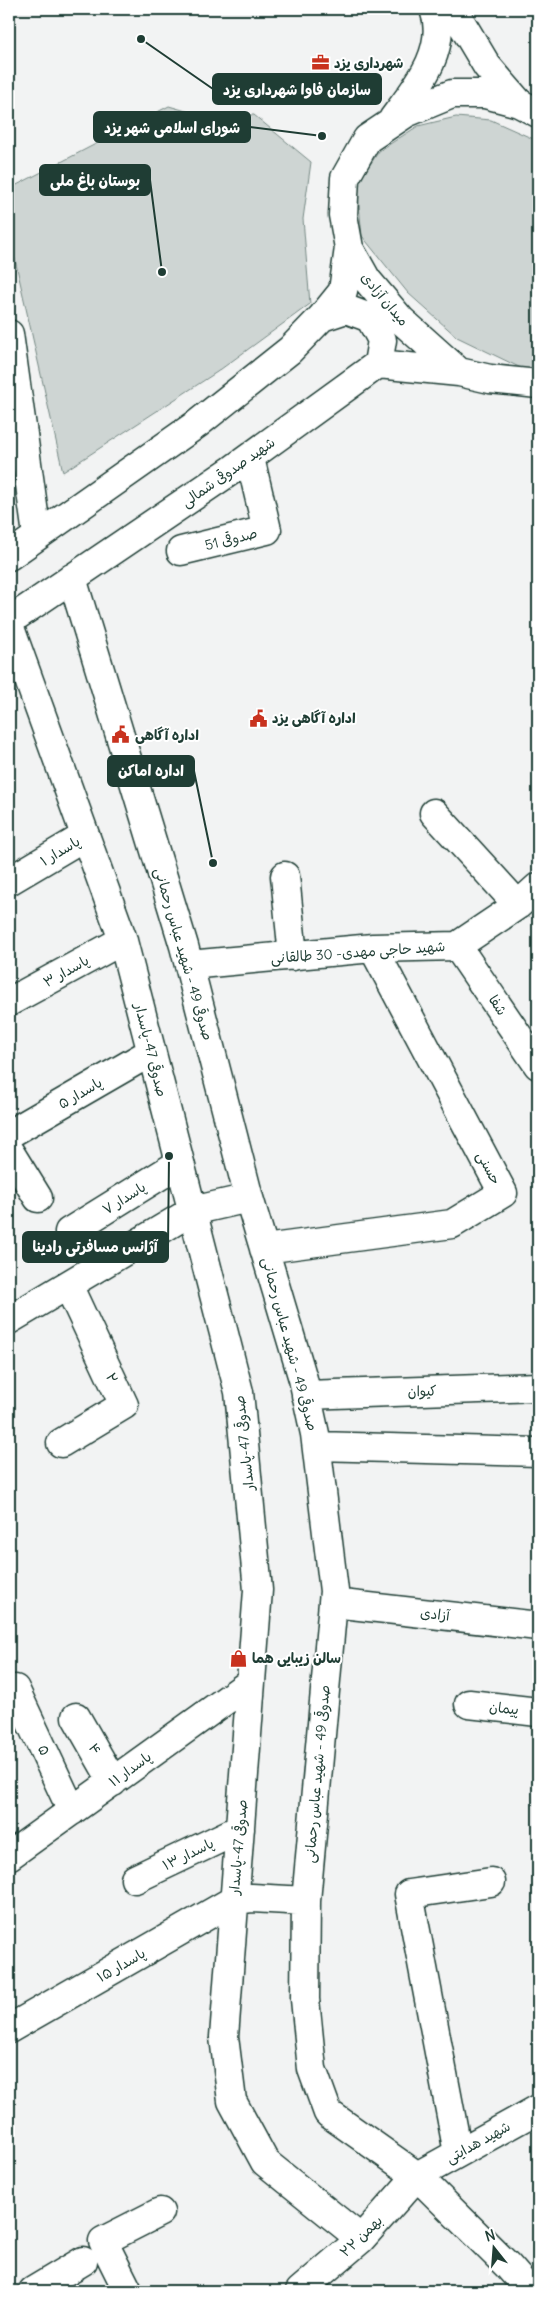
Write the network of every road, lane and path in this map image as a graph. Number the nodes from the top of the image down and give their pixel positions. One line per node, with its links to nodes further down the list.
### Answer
1 (434, 9): 4 (street)
2 (452, 9): 3 (street)
3 (529, 108): 4 (street, میدان آزادی)
4 (390, 123): 5 (street, میدان آزادی)
5 (349, 248): 6 (street); 9 (street, میدان آزادی)
6 (322, 317): 8 (street); 12 (street)
7 (9, 334): 12 (street)
8 (378, 364): 9 (street); 11 (street, شهید صدوقی شمالی)
9 (459, 372): 10 (street, میدان آزادی)
10 (538, 384)
11 (250, 458): 13 (street, صدوقی 51); 15 (street, شهید صدوقی شمالی)
12 (37, 535): 14 (street)
13 (181, 551)
14 (9, 556)
15 (72, 578): 16 (street, شهید صدوقی شمالی); 27 (street, صدوقی 49 - شهید عباس رحمانی)
16 (9, 623): 18 (street, صدوقی 47-پاسدار)
17 (434, 812): 22 (street)
18 (85, 836): 20 (street, پاسدار ۱); 23 (street, صدوقی 47-پاسدار)
19 (285, 876): 26 (street)
20 (9, 881)
21 (538, 887): 22 (street, شهید حاجی مهدی- 30 طالقانی)
22 (518, 905): 24 (street, شهید حاجی مهدی- 30 طالقانی)
23 (123, 940): 28 (street, پاسدار ۳); 29 (street, صدوقی 47-پاسدار)
24 (457, 946): 25 (street, شهید حاجی مهدی- 30 طالقانی); 30 (street, شفا)
25 (373, 948): 26 (street, شهید حاجی مهدی- 30 طالقانی); 38 (street, حسنی)
26 (293, 956): 27 (street, شهید حاجی مهدی- 30 طالقانی)
27 (189, 965): 35 (street, صدوقی 49 - شهید عباس رحمانی)
28 (9, 1002)
29 (151, 1052): 31 (street, پاسدار ۵); 33 (street, صدوقی 47-پاسدار)
30 (538, 1065)
31 (9, 1134)
32 (9, 1151): 34 (street)
33 (180, 1163): 36 (street, صدوقی 47-پاسدار); 37 (street, پاسدار ۷)
34 (38, 1198)
35 (249, 1198): 36 (street); 38 (street, صدوقی 49 - شهید عباس رحمانی)
36 (192, 1211): 39 (street); 48 (street, صدوقی 47-پاسدار)
37 (69, 1232)
38 (264, 1249): 42 (street, صدوقی 49 - شهید عباس رحمانی)
39 (68, 1285): 40 (street); 43 (street, ۲)
40 (9, 1320)
41 (538, 1387): 42 (street, کیوان)
42 (306, 1395): 44 (street, صدوقی 49 - شهید عباس رحمانی)
43 (61, 1443)
44 (317, 1446): 45 (street); 46 (street, صدوقی 49 - شهید عباس رحمانی)
45 (538, 1452)
46 (333, 1603): 47 (street, آزادی); 60 (street, صدوقی 49 - شهید عباس رحمانی)
47 (538, 1626)
48 (251, 1682): 53 (street, پاسدار ۱۱); 55 (street, صدوقی 47-پاسدار)
49 (15, 1688): 54 (street, ۵)
50 (469, 1704): 51 (street, پیمان)
51 (538, 1712)
52 (76, 1717): 53 (street, ۴)
53 (113, 1782): 54 (street, پاسدار ۱۱)
54 (72, 1811): 56 (street, پاسدار ۱۱)
55 (240, 1829): 57 (street, پاسدار ۱۳); 59 (street, صدوقی 47-پاسدار)
56 (9, 1856)
57 (135, 1879)
58 (491, 1882): 63 (street)
59 (243, 1899): 60 (street); 61 (street, پاسدار ۱۵); 66 (street, صدوقی 47-پاسدار)
60 (299, 1900): 64 (street, صدوقی 49 - شهید عباس رحمانی)
61 (9, 2029)
62 (538, 2109): 63 (street, شهید هدایتی)
63 (458, 2153): 64 (street, شهید هدایتی)
64 (417, 2176): 66 (street, ۲۲ بهمن); 71 (street, صدوقی 49 - شهید عباس رحمانی)
65 (160, 2212): 69 (street)
66 (361, 2239): 70 (street, ۲۲ بهمن)
67 (83, 2261): 68 (street)
68 (33, 2291)
69 (128, 2291)
70 (300, 2291)
71 (530, 2291)

